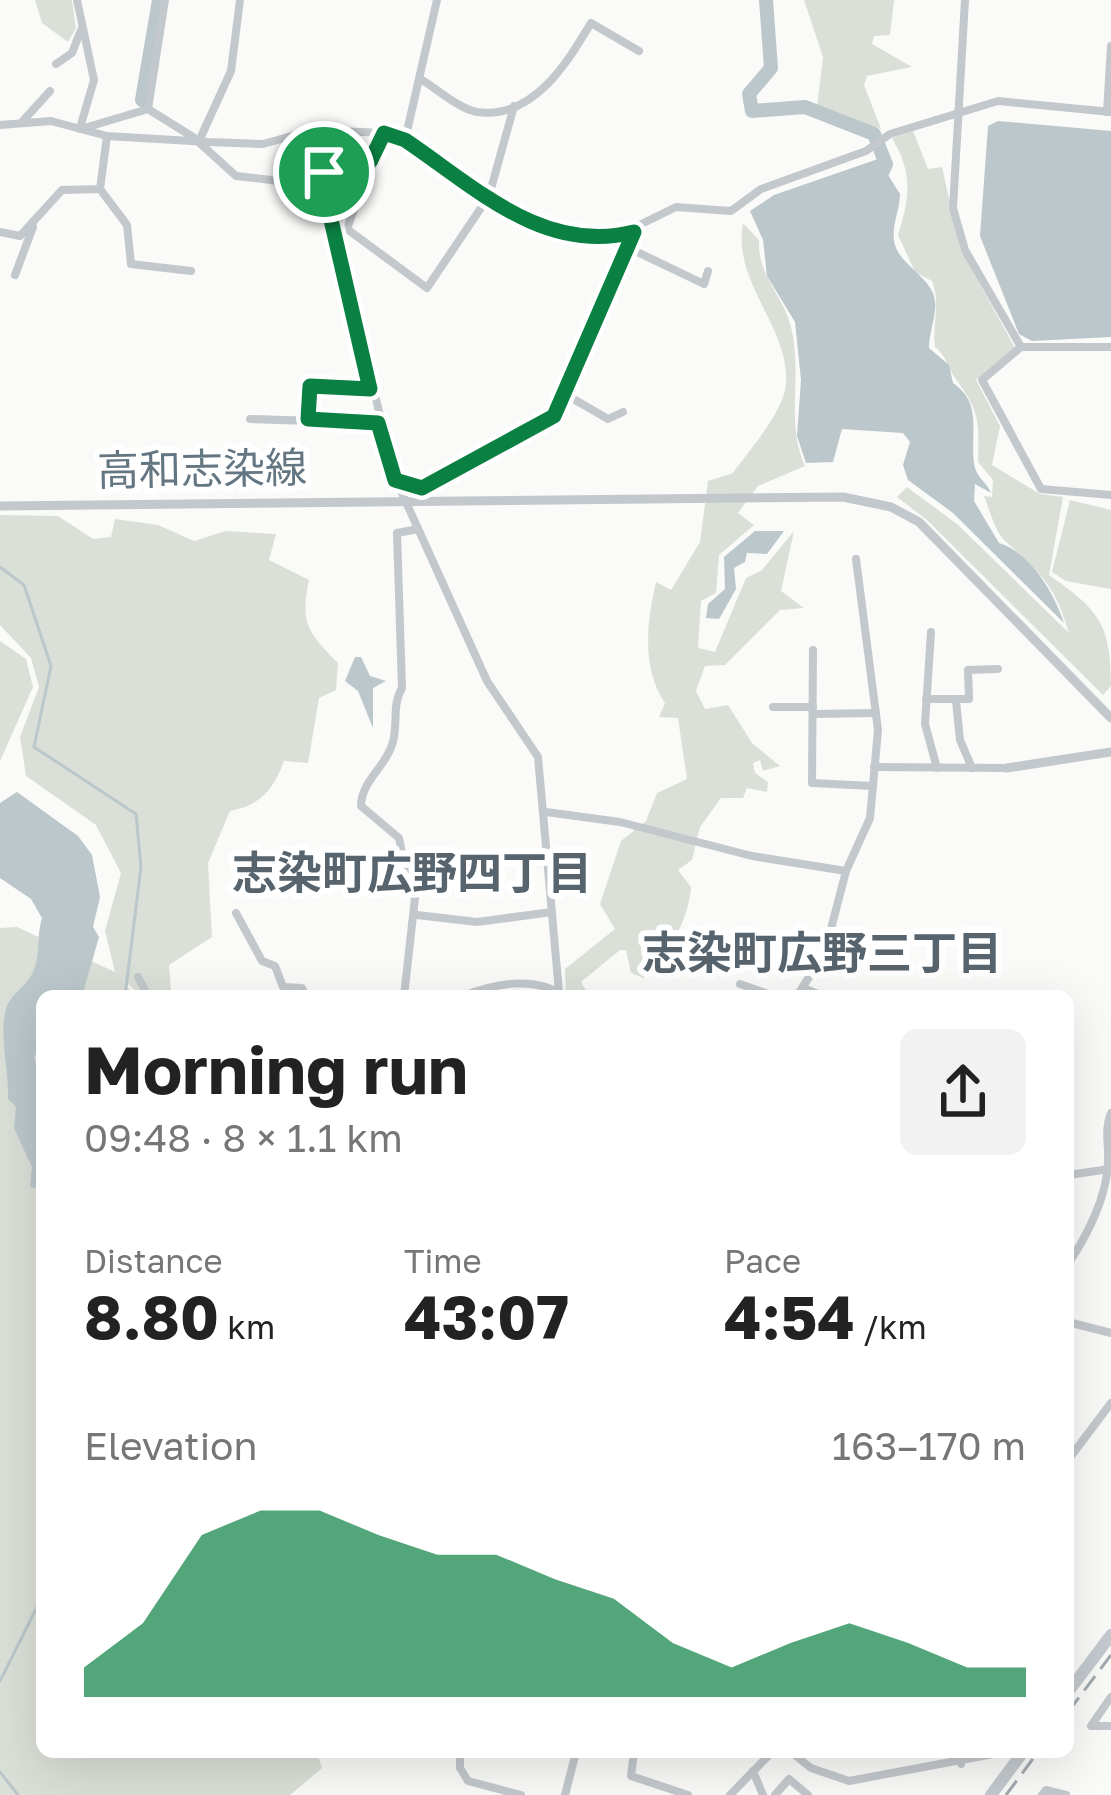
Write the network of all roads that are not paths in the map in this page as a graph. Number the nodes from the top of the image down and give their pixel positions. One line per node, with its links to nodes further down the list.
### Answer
1 (77, 0): 6 (street)
2 (165, 0): 13 (street)
3 (240, 0): 22 (street)
4 (437, 0): 10 (street)
5 (965, 0): 15 (street)
6 (82, 28): 9 (street); 18 (street)
7 (1111, 46): 14 (street)
8 (639, 51): 12 (street)
9 (56, 64)
10 (419, 78): 12 (street); 21 (street)
11 (50, 91): 16 (street)
12 (514, 106): 26 (street)
13 (148, 110): 18 (street); 22 (street)
14 (1109, 112): 15 (street)
15 (958, 116): 29 (street); 34 (street)
16 (22, 122): 17 (street); 18 (street)
17 (0, 125)
18 (80, 129): 20 (street)
19 (384, 133): 21 (street); 22 (street); 23 (street)
20 (107, 136): 22 (street); 25 (street)
21 (405, 140): 26 (street)
22 (198, 142): 24 (street)
23 (370, 162): 24 (street); 26 (street)
24 (320, 172): 36 (street)
25 (100, 189): 27 (street); 31 (street)
26 (489, 196): 29 (street)
27 (34, 226): 28 (street); 33 (street)
28 (0, 232)
29 (634, 232): 30 (street)
30 (631, 249): 32 (street); 37 (street)
31 (191, 271)
32 (709, 271)
33 (15, 275)
34 (1022, 346): 35 (street); 43 (street)
35 (1111, 347)
36 (370, 389): 40 (street); 41 (street)
37 (562, 398): 38 (street); 42 (street)
38 (623, 412)
39 (250, 419): 40 (street)
40 (308, 419): 41 (street)
41 (378, 423): 42 (street)
42 (395, 480): 44 (street)
43 (1111, 495)
44 (405, 499): 45 (street, 高和志染線); 46 (street); 56 (street, 高和志染線)
45 (0, 506)
46 (418, 529): 63 (street); 67 (street)
47 (856, 559): 55 (street)
48 (931, 632): 51 (street)
49 (813, 650): 54 (street)
50 (998, 670): 52 (street)
51 (926, 699): 52 (street); 59 (street)
52 (956, 701): 60 (street)
53 (772, 707): 54 (street)
54 (813, 711): 55 (street); 62 (street)
55 (876, 713): 58 (street)
56 (1111, 718)
57 (1111, 752): 61 (street)
58 (874, 767): 59 (street); 62 (street)
59 (937, 768): 60 (street)
60 (972, 768): 61 (street)
61 (1007, 768)
62 (873, 786): 64 (street)
63 (546, 812): 64 (street); 65 (street)
64 (846, 871): 77 (street)
65 (552, 912): 67 (street); 75 (street)
66 (236, 913): 71 (street)
67 (417, 915): 72 (street)
68 (138, 977): 70 (street)
69 (740, 984): 76 (street)
70 (145, 990)
71 (302, 990)
72 (405, 990)
73 (491, 990): 74 (street)
74 (540, 990)
75 (561, 990)
76 (757, 990)
77 (801, 990)
78 (1111, 1113): 79 (street)
79 (1109, 1169): 80 (street); 81 (street)
80 (1074, 1174)
81 (1074, 1254)
82 (1074, 1324): 83 (street)
83 (1111, 1333)
84 (1111, 1403): 85 (street)
85 (1074, 1452)
86 (1111, 1635): 87 (main road)
87 (1074, 1684)
88 (1111, 1696): 89 (street)
89 (1111, 1726)
90 (460, 1758): 100 (street)
91 (574, 1758): 103 (street)
92 (633, 1758): 101 (street)
93 (766, 1758): 99 (street)
94 (798, 1758): 98 (street)
95 (959, 1758): 98 (street)
96 (982, 1758): 98 (street)
97 (1019, 1758): 108 (main road)
98 (961, 1764)
99 (753, 1771): 104 (street); 105 (street)
100 (490, 1792): 102 (street)
101 (682, 1794)
102 (521, 1795)
103 (565, 1795)
104 (730, 1795)
105 (763, 1795)
106 (775, 1795): 107 (street)
107 (808, 1795)
108 (991, 1795)
109 (1042, 1795): 110 (street)
110 (1066, 1795)

